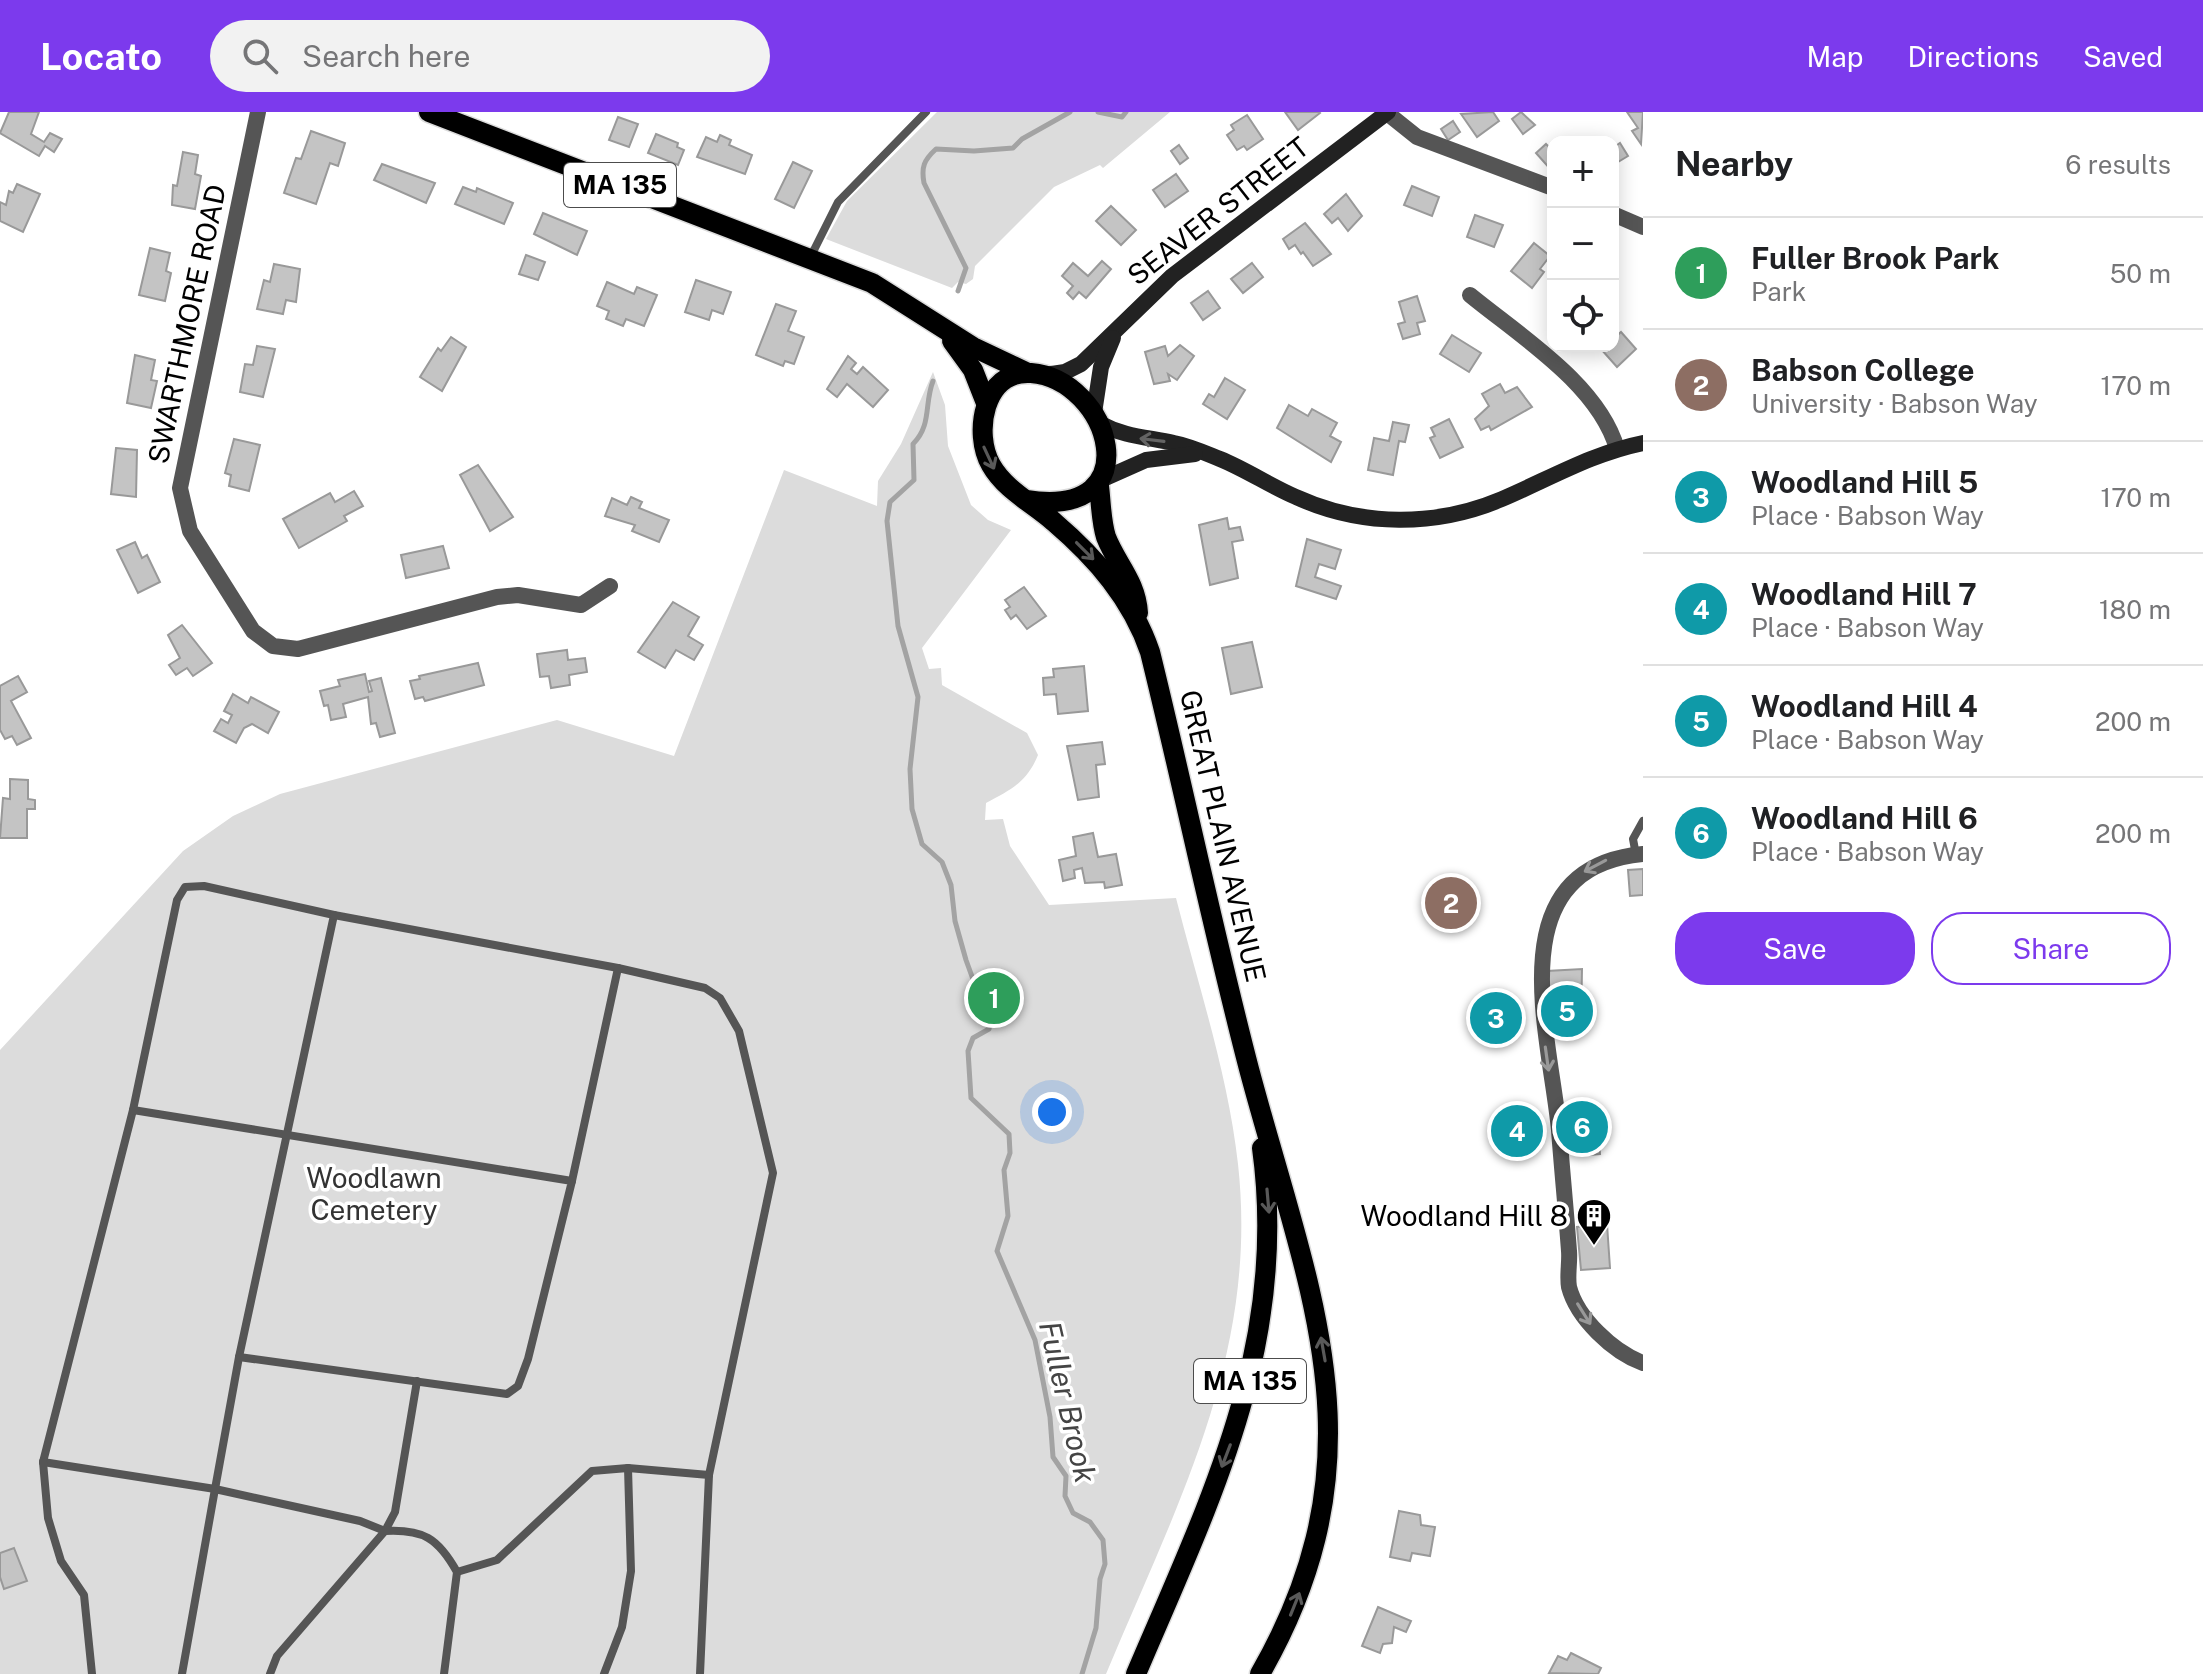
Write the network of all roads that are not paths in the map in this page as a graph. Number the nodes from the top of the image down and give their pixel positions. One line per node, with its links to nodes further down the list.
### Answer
1 (258, 112): 20 (street, SWARTHMORE ROAD)
2 (429, 112): 8 (main road, MA 135)
3 (926, 112): 8 (lane)
4 (1388, 112): 5 (street); 11 (main road, SEAVER STREET)
5 (1547, 186)
6 (1619, 217): 7 (street)
7 (1643, 227)
8 (810, 259): 10 (main road, MA 135)
9 (1470, 295): 16 (street)
10 (936, 323): 12 (main road, MA 135); 13 (main road, MA 135)
11 (1120, 325): 12 (main road, SEAVER STREET); 14 (main road, SEAVER STREET)
12 (1035, 374): 13 (main road); 14 (main road, MA 135)
13 (986, 403): 19 (main road, MA 135, one-way to 19)
14 (1097, 418): 17 (main road, one-way to 14); 18 (main road, MA 135)
15 (1643, 443): 16 (main road)
16 (1617, 449): 17 (main road)
17 (1206, 453): 18 (main road)
18 (1100, 483): 19 (main road); 21 (main road, GREAT PLAIN AVENUE / MA 135)
19 (1026, 500): 21 (main road, GREAT PLAIN AVENUE / MA 135, one-way to 21)
20 (610, 586)
21 (1138, 617): 26 (main road, GREAT PLAIN AVENUE / MA 135)
22 (1643, 821): 23 (lane)
23 (1640, 855): 31 (street, one-way to 31)
24 (334, 915): 25 (lane); 27 (lane); 28 (lane)
25 (618, 968): 29 (lane); 35 (lane)
26 (1250, 1069): 45 (main road, GREAT PLAIN AVENUE / MA 135, one-way to 45); 46 (main road, GREAT PLAIN AVENUE / MA 135, one-way to 26)
27 (133, 1110): 28 (lane); 33 (lane)
28 (287, 1136): 29 (lane); 30 (lane)
29 (572, 1181): 32 (lane)
30 (239, 1357): 32 (lane); 36 (lane)
31 (1643, 1363)
32 (417, 1381): 37 (lane)
33 (43, 1462): 36 (lane); 39 (lane)
34 (628, 1468): 35 (lane); 38 (lane); 43 (lane)
35 (709, 1475): 44 (lane)
36 (215, 1489): 37 (lane); 40 (lane)
37 (385, 1531): 38 (lane); 41 (lane)
38 (457, 1572): 42 (lane)
39 (92, 1674)
40 (182, 1674)
41 (270, 1674)
42 (444, 1674)
43 (604, 1674)
44 (700, 1674)
45 (1136, 1674)
46 (1260, 1674)

